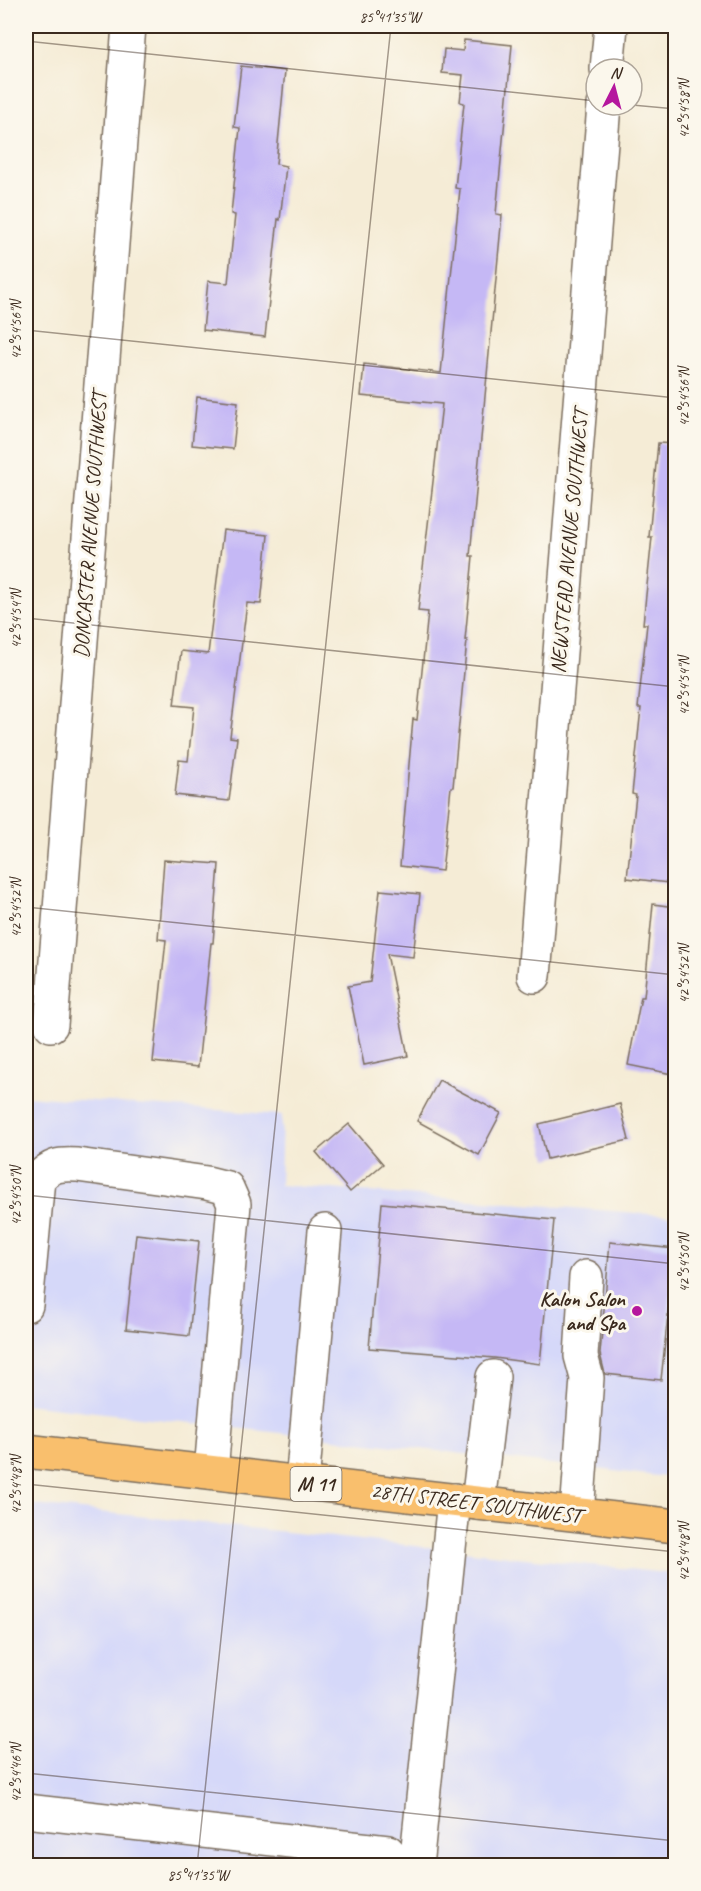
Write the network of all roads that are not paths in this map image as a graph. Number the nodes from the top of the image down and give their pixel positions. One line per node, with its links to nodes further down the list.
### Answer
1 (129, 26): 6 (street, DONCASTER AVENUE SOUTHWEST)
2 (610, 26): 3 (street)
3 (608, 57)
4 (603, 117): 5 (street, NEWSTEAD AVENUE SOUTHWEST)
5 (534, 976)
6 (51, 1025)
7 (325, 1231): 13 (street)
8 (585, 1277): 15 (street)
9 (26, 1291): 12 (street)
10 (493, 1377): 14 (street)
11 (26, 1450): 12 (main road, 28TH STREET SOUTHWEST / M 11)
12 (211, 1472): 13 (main road, 28TH STREET SOUTHWEST / M 11)
13 (302, 1483): 14 (main road, 28TH STREET SOUTHWEST / M 11)
14 (466, 1502): 15 (main road, 28TH STREET SOUTHWEST / M 11); 19 (street)
15 (577, 1514): 16 (main road, 28TH STREET SOUTHWEST / M 11)
16 (675, 1526)
17 (26, 1811): 18 (street)
18 (400, 1866)
19 (416, 1866)

